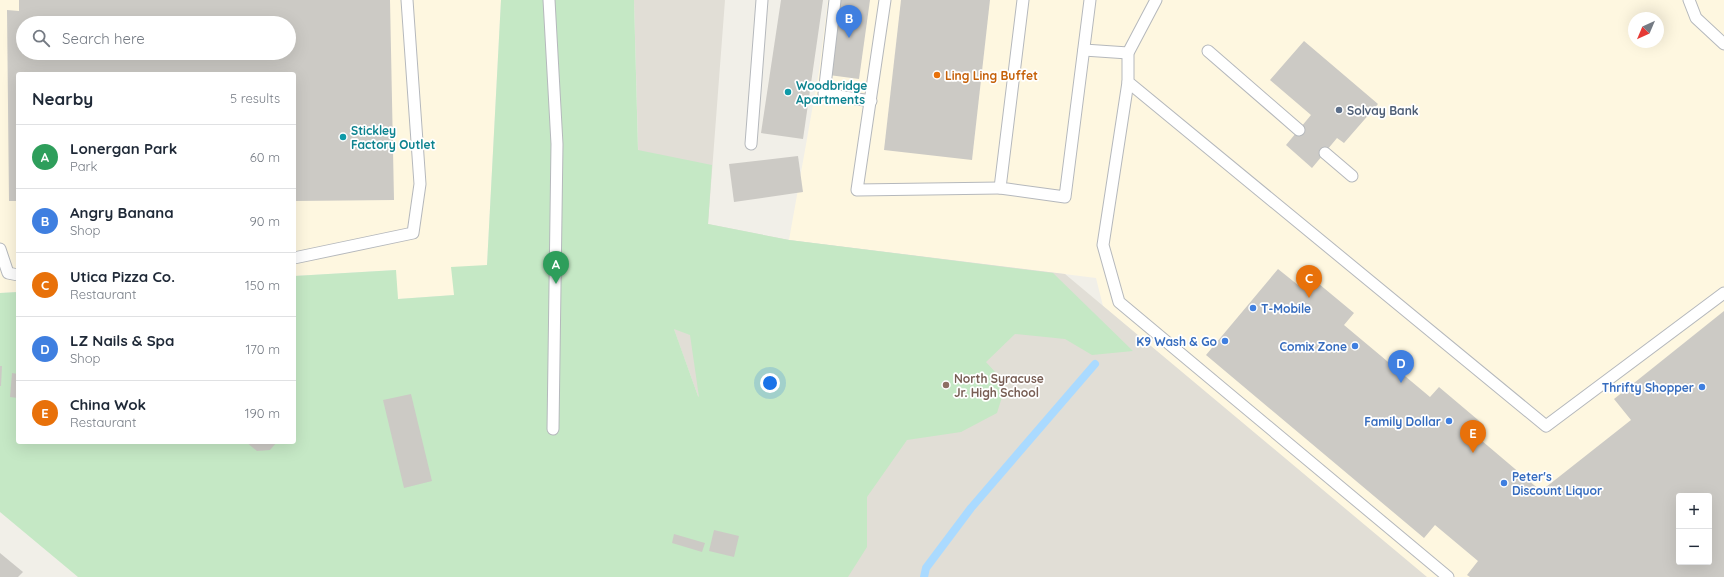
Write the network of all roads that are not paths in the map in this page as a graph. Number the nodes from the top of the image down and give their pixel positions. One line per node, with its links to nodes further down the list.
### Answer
1 (407, 0): 22 (lane)
2 (549, 0): 25 (lane)
3 (762, 0): 17 (lane)
4 (834, 0): 15 (lane)
5 (885, 0): 15 (lane)
6 (1023, 0): 20 (lane)
7 (1090, 0): 11 (lane)
8 (1156, 0): 13 (lane)
9 (1689, 0): 10 (lane)
10 (1724, 44)
11 (1084, 50): 13 (lane); 20 (lane)
12 (1208, 51): 16 (lane)
13 (1128, 53): 14 (lane)
14 (1128, 82): 24 (lane); 26 (lane)
15 (871, 101): 20 (lane)
16 (1299, 130)
17 (751, 144)
18 (1325, 153): 19 (lane)
19 (1352, 176)
20 (1000, 188)
21 (0, 249): 23 (lane)
22 (296, 258)
23 (16, 275)
24 (1724, 293)
25 (553, 429)
26 (1448, 577)

